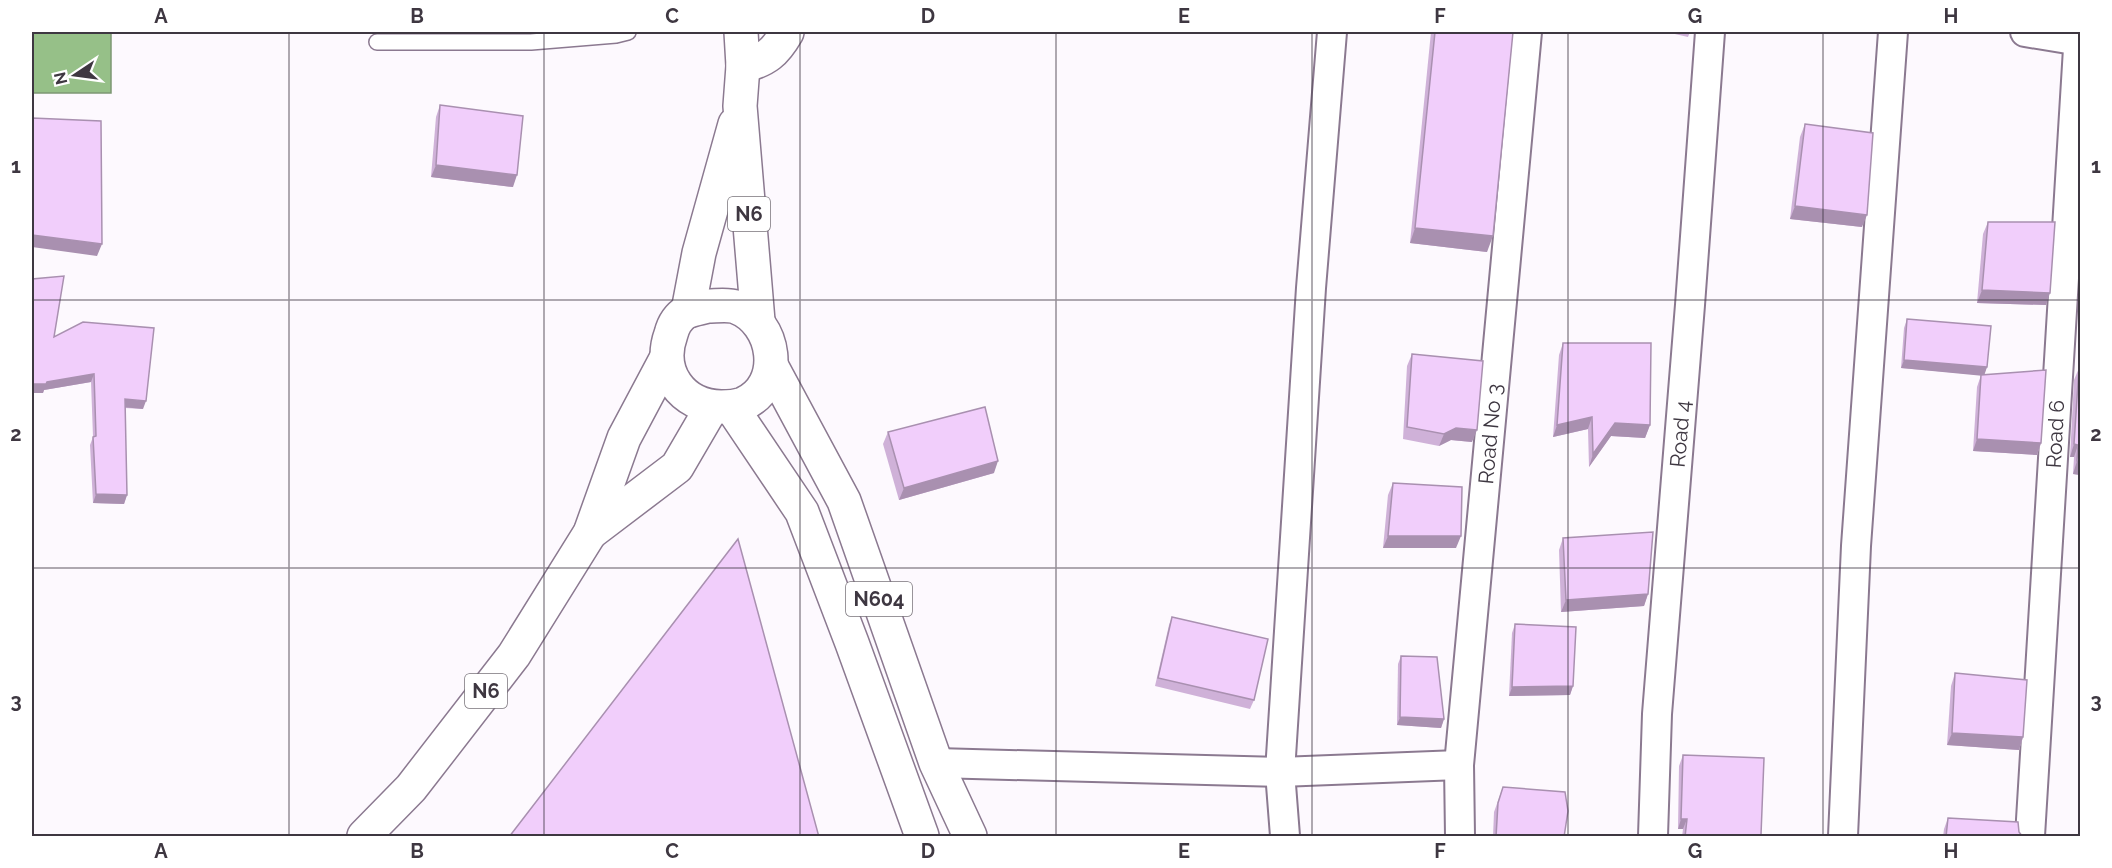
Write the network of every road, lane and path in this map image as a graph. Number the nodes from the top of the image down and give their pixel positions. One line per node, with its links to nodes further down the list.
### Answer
1 (628, 32): 10 (lane)
2 (741, 32): 11 (main road, N6)
3 (787, 32): 11 (main road)
4 (1332, 32): 23 (street)
5 (1527, 32): 22 (street, Road No 3)
6 (1710, 32): 29 (street, Road 4)
7 (1893, 32): 30 (street)
8 (2025, 32): 9 (street)
9 (2079, 38): 31 (street, Road 6)
10 (377, 42)
11 (743, 66): 12 (main road, N6)
12 (740, 106): 13 (main road); 14 (main road, N6)
13 (688, 311): 14 (main road); 15 (main road)
14 (758, 321): 16 (main road, N604)
15 (666, 359): 17 (main road); 20 (main road)
16 (772, 367): 17 (main road); 18 (main road, N604)
17 (722, 407): 19 (main road, N604); 20 (main road)
18 (844, 501): 19 (main road); 21 (main road, N604)
19 (802, 512): 25 (main road, N604)
20 (590, 533): 24 (main road, N6)
21 (936, 763): 23 (street); 26 (main road, N604)
22 (1459, 765): 23 (street); 28 (street, Road No 3)
23 (1280, 772): 27 (street)
24 (364, 837)
25 (922, 837)
26 (970, 837)
27 (1286, 837)
28 (1460, 837)
29 (1653, 837)
30 (1843, 837)
31 (2030, 837)

